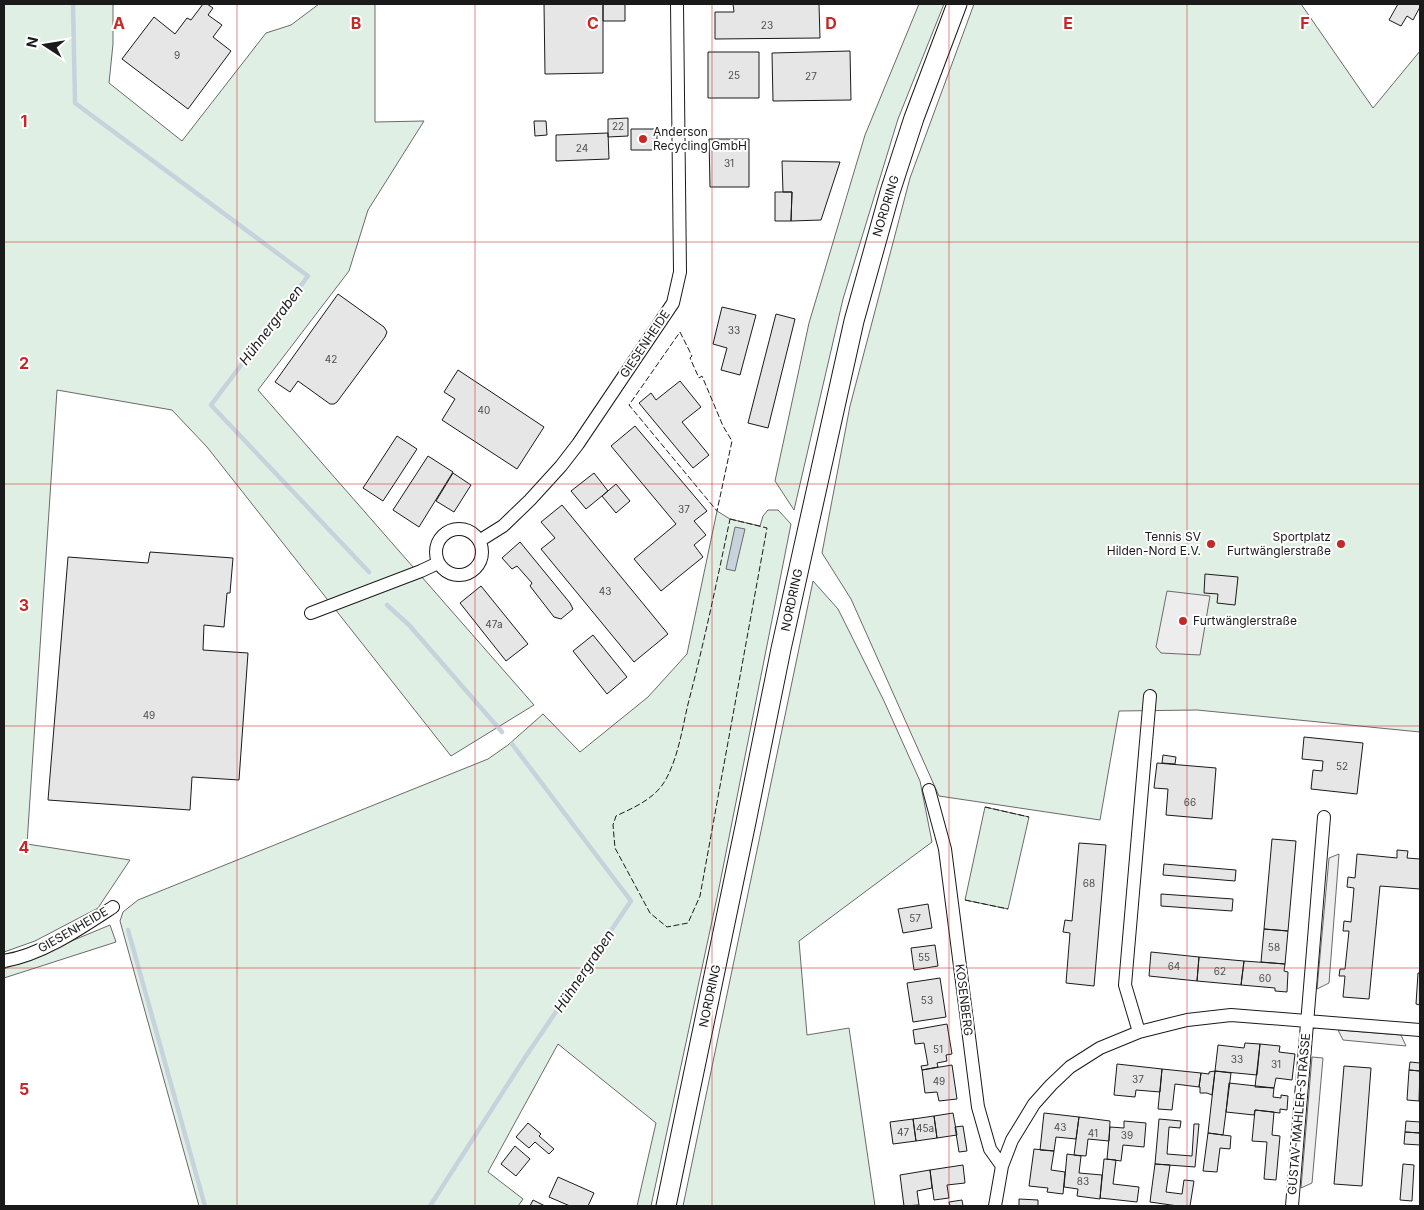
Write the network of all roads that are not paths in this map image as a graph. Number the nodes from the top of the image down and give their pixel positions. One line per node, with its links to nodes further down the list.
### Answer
1 (677, 4): 3 (street, GIESENHEIDE)
2 (958, 4): 15 (main road, NORDRING)
3 (479, 541): 4 (street); 4 (street)
4 (438, 563): 5 (street)
5 (311, 613)
6 (1150, 696): 13 (street)
7 (929, 790): 14 (street, KOSENBERG)
8 (1324, 817): 11 (street)
9 (113, 906): 10 (street, GIESENHEIDE)
10 (4, 961)
11 (1307, 1021): 12 (street); 13 (street); 17 (street, GUSTAV-MAHLER-STRASSE)
12 (1420, 1030)
13 (1139, 1032): 14 (street)
14 (1002, 1166): 16 (street)
15 (666, 1206)
16 (995, 1206)
17 (1292, 1206)

